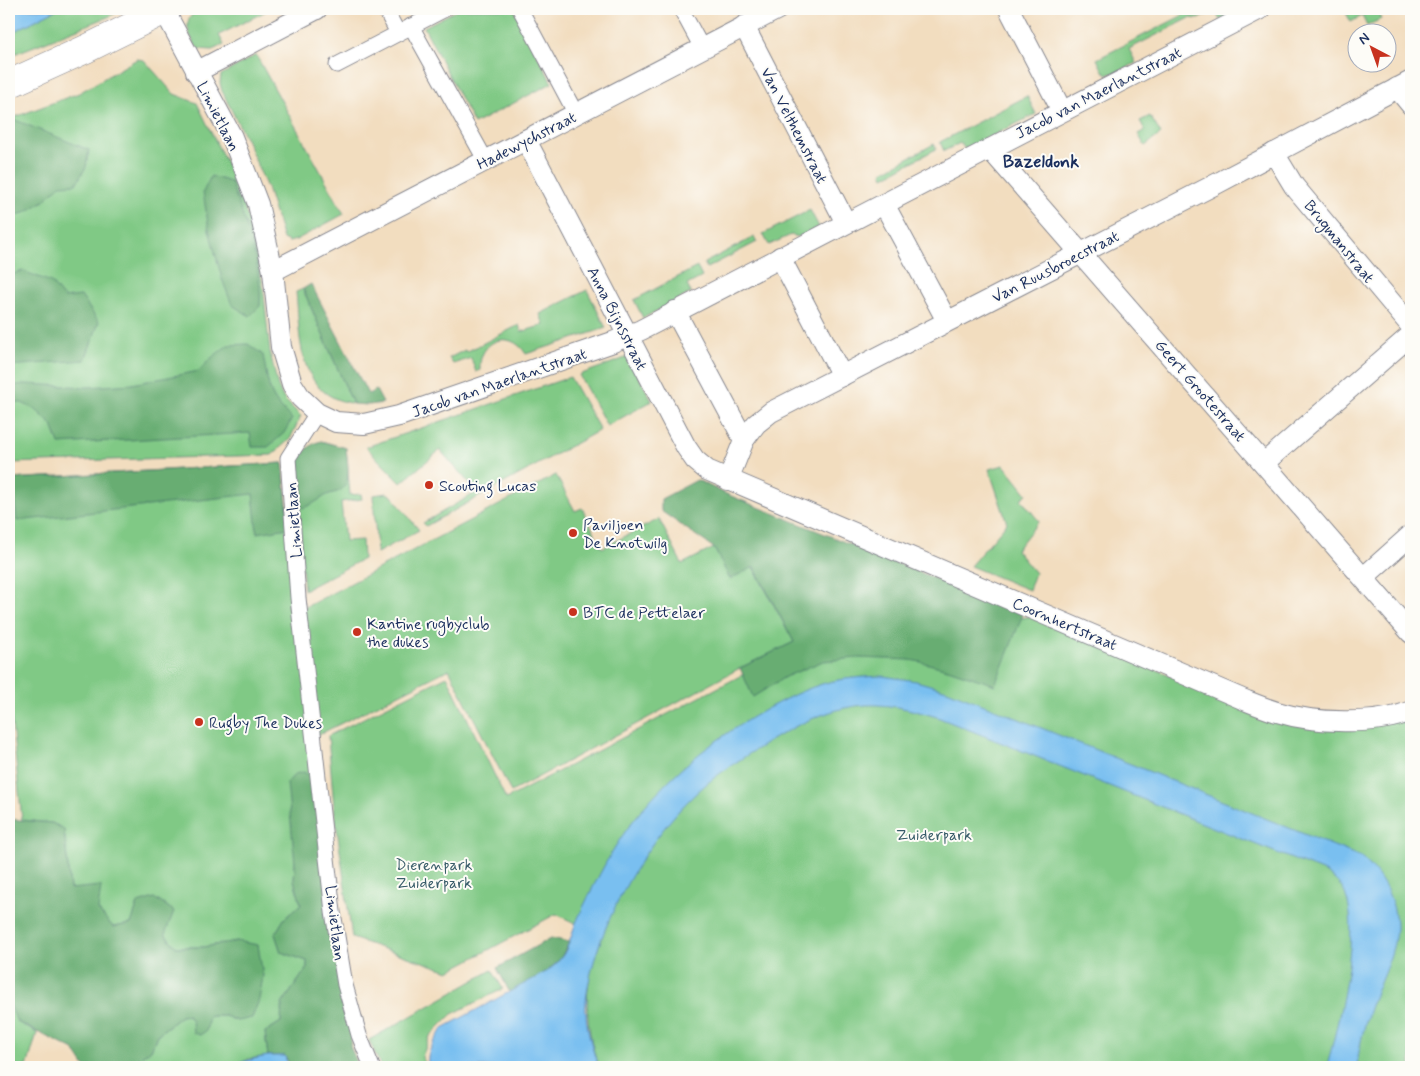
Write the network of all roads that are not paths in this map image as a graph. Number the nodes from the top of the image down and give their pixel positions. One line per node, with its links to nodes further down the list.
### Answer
1 (166, 9): 15 (street, Limietlaan); 16 (main road)
2 (317, 9): 15 (street)
3 (385, 9): 12 (street)
4 (445, 9): 10 (street)
5 (520, 9): 20 (street)
6 (681, 9): 13 (street)
7 (778, 9): 11 (street, Hadewychstraat)
8 (1009, 9): 19 (street)
9 (1260, 9): 19 (street, Jacob van Maerlantstraat)
10 (412, 26): 12 (street); 24 (street)
11 (744, 26): 13 (street, Hadewychstraat); 26 (street, Van Velthemstraat)
12 (398, 33): 14 (street)
13 (702, 48): 20 (street, Hadewychstraat)
14 (337, 65)
15 (196, 72): 29 (street, Limietlaan)
16 (9, 84)
17 (1404, 84): 18 (street); 23 (street, Van Ruusbroecstraat)
18 (1411, 104)
19 (1062, 111): 22 (street, Jacob van Maerlantstraat)
20 (576, 114): 21 (street, Hadewychstraat)
21 (526, 140): 24 (street, Hadewychstraat); 34 (street, Anna Bijnsstraat)
22 (990, 149): 25 (street, Jacob van Maerlantstraat); 27 (street, Geert Grootestraat)
23 (1274, 153): 27 (street, Van Ruusbroecstraat); 32 (street, Brugmanstraat)
24 (486, 161): 29 (street, Hadewychstraat)
25 (884, 204): 26 (street, Jacob van Maerlantstraat); 31 (street)
26 (846, 223): 28 (street, Jacob van Maerlantstraat)
27 (1081, 253): 31 (street, Van Ruusbroecstraat); 38 (street, Geert Grootestraat)
28 (780, 257): 30 (street, Jacob van Maerlantstraat); 35 (street)
29 (273, 271): 36 (street, Limietlaan)
30 (675, 312): 34 (street, Jacob van Maerlantstraat); 37 (street)
31 (946, 322): 35 (street, Van Ruusbroecstraat)
32 (1411, 326)
33 (1411, 335): 38 (street)
34 (627, 336): 36 (street, Jacob van Maerlantstraat); 39 (street, Anna Bijnsstraat)
35 (842, 376): 37 (street, Van Ruusbroecstraat)
36 (318, 413): 44 (street, Limietlaan)
37 (744, 440): 39 (street, Van Ruusbroecstraat)
38 (1264, 463): 41 (street, Geert Grootestraat)
39 (728, 480): 43 (street, Coornhertstraat)
40 (1411, 535): 41 (street)
41 (1364, 577): 42 (street, Geert Grootestraat)
42 (1411, 633)
43 (1411, 711)
44 (372, 1067)

